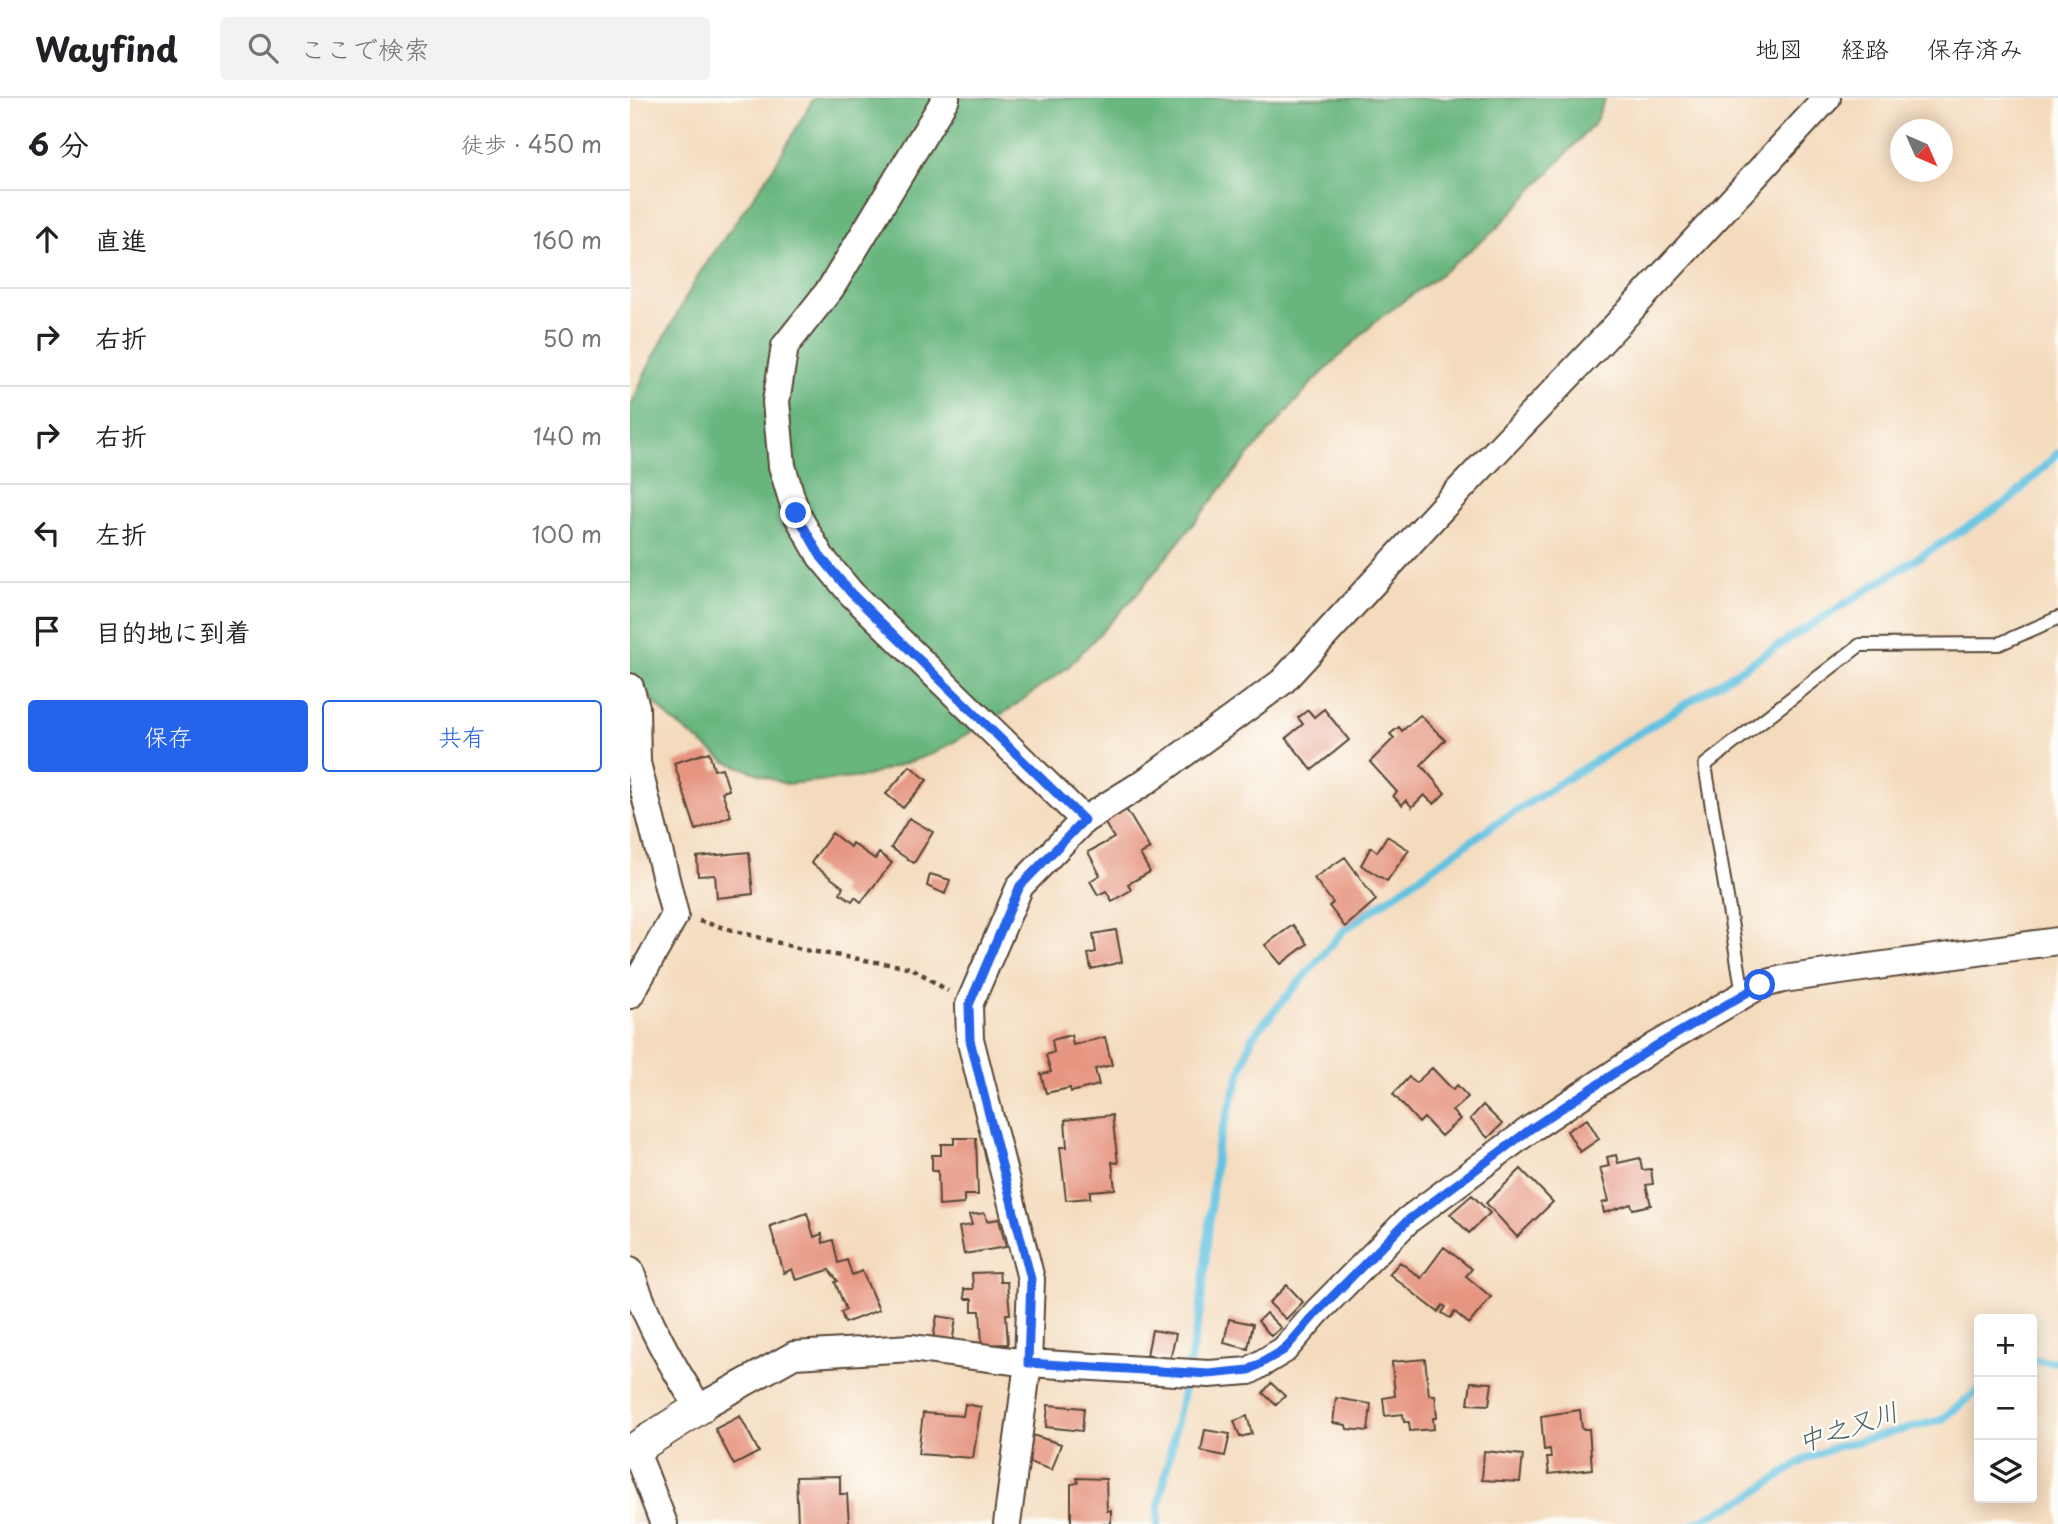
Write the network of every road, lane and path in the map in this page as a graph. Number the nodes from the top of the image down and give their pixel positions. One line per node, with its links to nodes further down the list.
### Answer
1 (946, 98): 5 (street)
2 (1827, 98): 5 (street)
3 (2058, 618): 8 (lane)
4 (630, 687): 6 (street)
5 (1084, 820): 10 (street)
6 (675, 915): 9 (street); 10 (path)
7 (2058, 941): 8 (street)
8 (1743, 994): 12 (street)
9 (630, 995)
10 (969, 1005): 12 (street)
11 (630, 1270): 13 (street)
12 (1028, 1363): 13 (street); 16 (street)
13 (699, 1408): 14 (street)
14 (633, 1451): 15 (street)
15 (664, 1524)
16 (1007, 1524)

